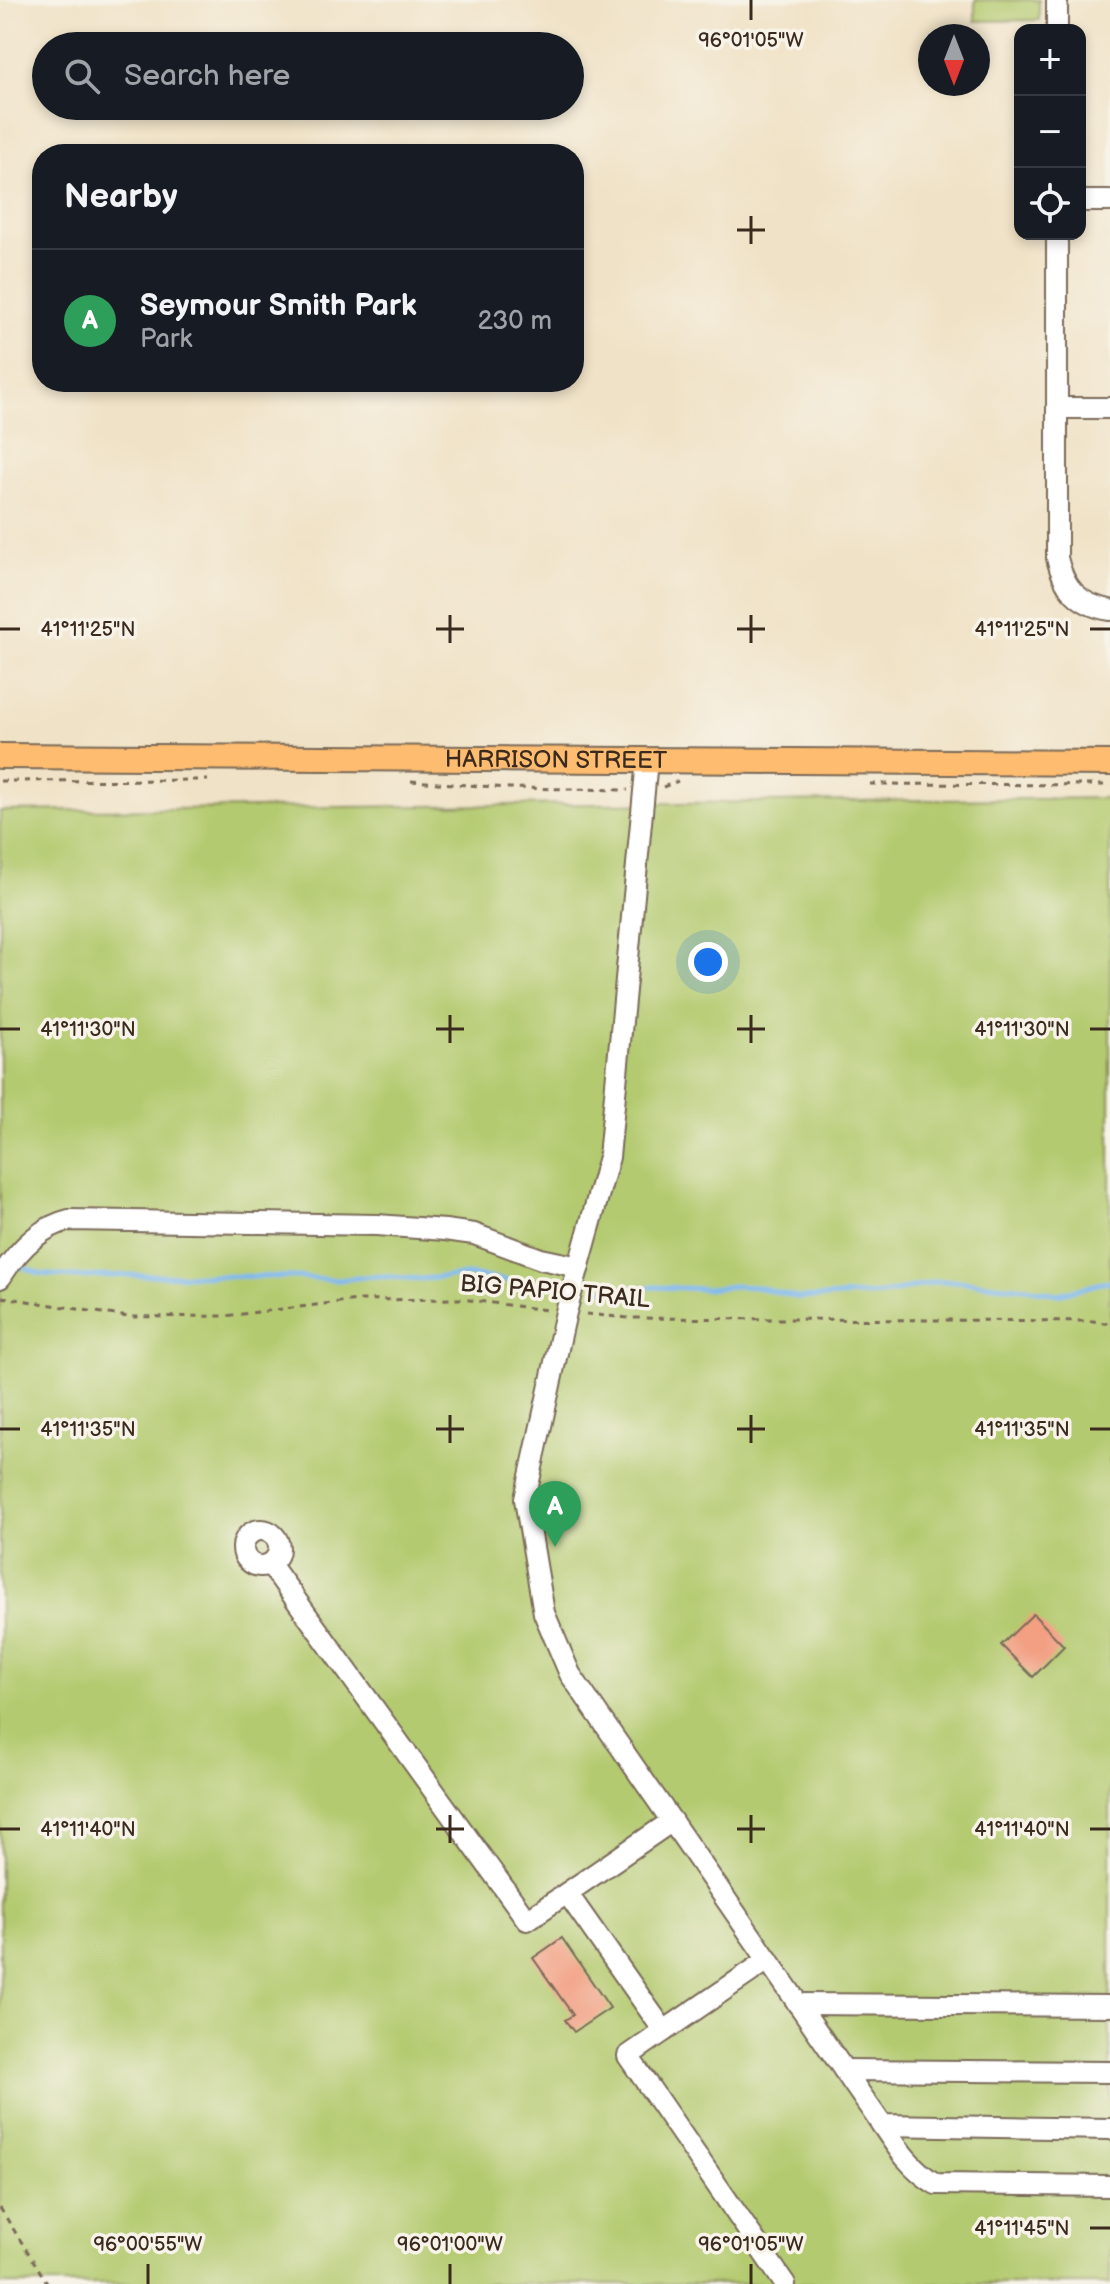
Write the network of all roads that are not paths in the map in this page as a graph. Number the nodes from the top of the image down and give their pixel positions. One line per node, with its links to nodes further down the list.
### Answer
1 (1057, 0): 2 (street)
2 (1057, 24)
3 (1086, 201): 4 (street)
4 (1110, 201)
5 (1057, 240): 6 (street)
6 (1057, 408): 7 (street); 8 (street)
7 (1110, 408)
8 (1110, 610)
9 (0, 756): 10 (main road, HARRISON STREET)
10 (647, 760): 11 (main road, HARRISON STREET); 12 (street)
11 (1110, 763)
12 (579, 1267): 13 (street); 15 (street)
13 (6, 1270)
14 (270, 1564): 16 (street)
15 (672, 1821): 16 (street); 17 (street)
16 (567, 1893): 20 (street)
17 (768, 1960): 18 (street); 20 (street)
18 (798, 2004): 19 (street); 21 (street)
19 (1110, 2006)
20 (664, 2031): 26 (street)
21 (844, 2070): 22 (street); 23 (street)
22 (1110, 2072)
23 (882, 2125): 24 (street); 25 (street)
24 (1110, 2129)
25 (1110, 2186)
26 (785, 2284)

